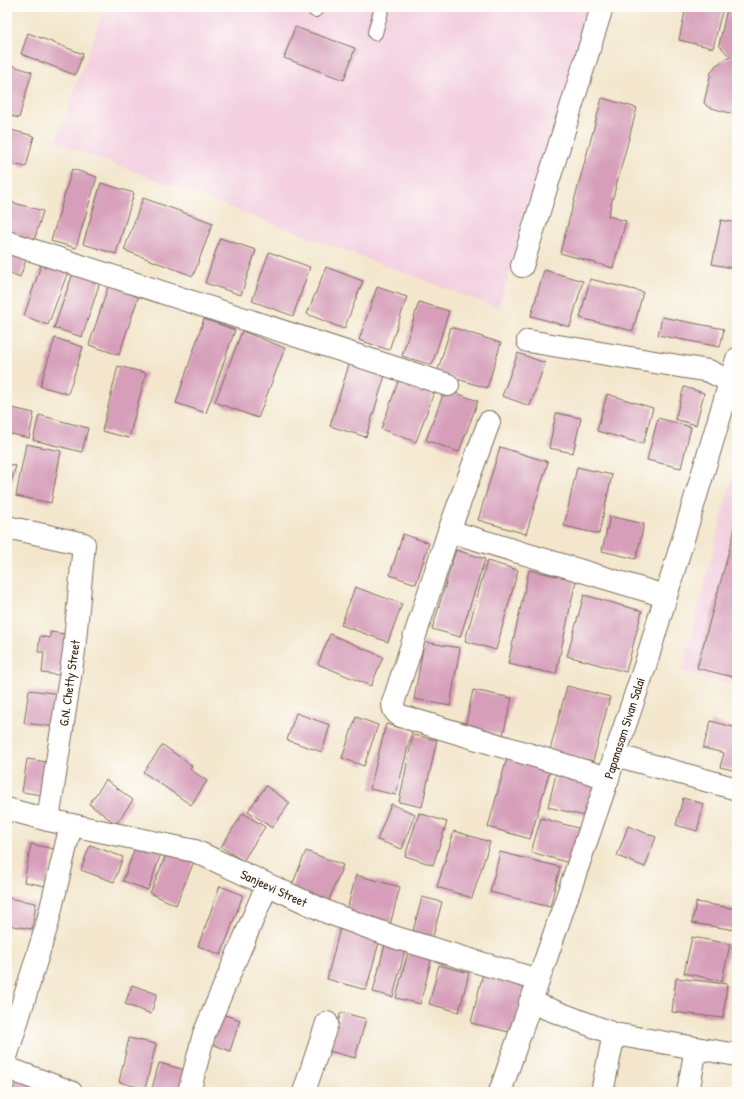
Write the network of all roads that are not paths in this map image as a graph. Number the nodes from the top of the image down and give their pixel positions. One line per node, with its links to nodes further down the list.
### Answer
1 (382, 7): 3 (lane)
2 (602, 7): 5 (street)
3 (375, 33)
4 (7, 242): 9 (street)
5 (522, 266)
6 (528, 341): 8 (street)
7 (737, 359): 8 (street, Papanasam Sivan Salai)
8 (731, 382): 13 (street, Papanasam Sivan Salai)
9 (448, 385)
10 (489, 422): 12 (street)
11 (7, 526): 18 (street, G.N. Chetty Street)
12 (449, 531): 13 (street); 15 (street)
13 (665, 596): 14 (street, Papanasam Sivan Salai)
14 (615, 755): 15 (street, Papanasam Sivan Salai); 16 (street)
15 (608, 778): 21 (street, Papanasam Sivan Salai)
16 (737, 789)
17 (7, 810): 18 (street, Sanjeevi Street)
18 (48, 820): 19 (street, Sanjeevi Street)
19 (71, 825): 20 (street, Sanjeevi Street); 25 (street)
20 (267, 885): 21 (street, Sanjeevi Street); 30 (street)
21 (538, 980): 22 (street, Papanasam Sivan Salai)
22 (530, 1002): 24 (street); 32 (street, Papanasam Sivan Salai)
23 (327, 1023): 31 (street)
24 (614, 1034): 26 (street); 33 (street)
25 (8, 1047)
26 (696, 1048): 27 (street); 34 (street)
27 (737, 1055)
28 (7, 1068): 29 (street)
29 (71, 1092)
30 (189, 1092)
31 (304, 1092)
32 (500, 1092)
33 (602, 1092)
34 (688, 1092)

